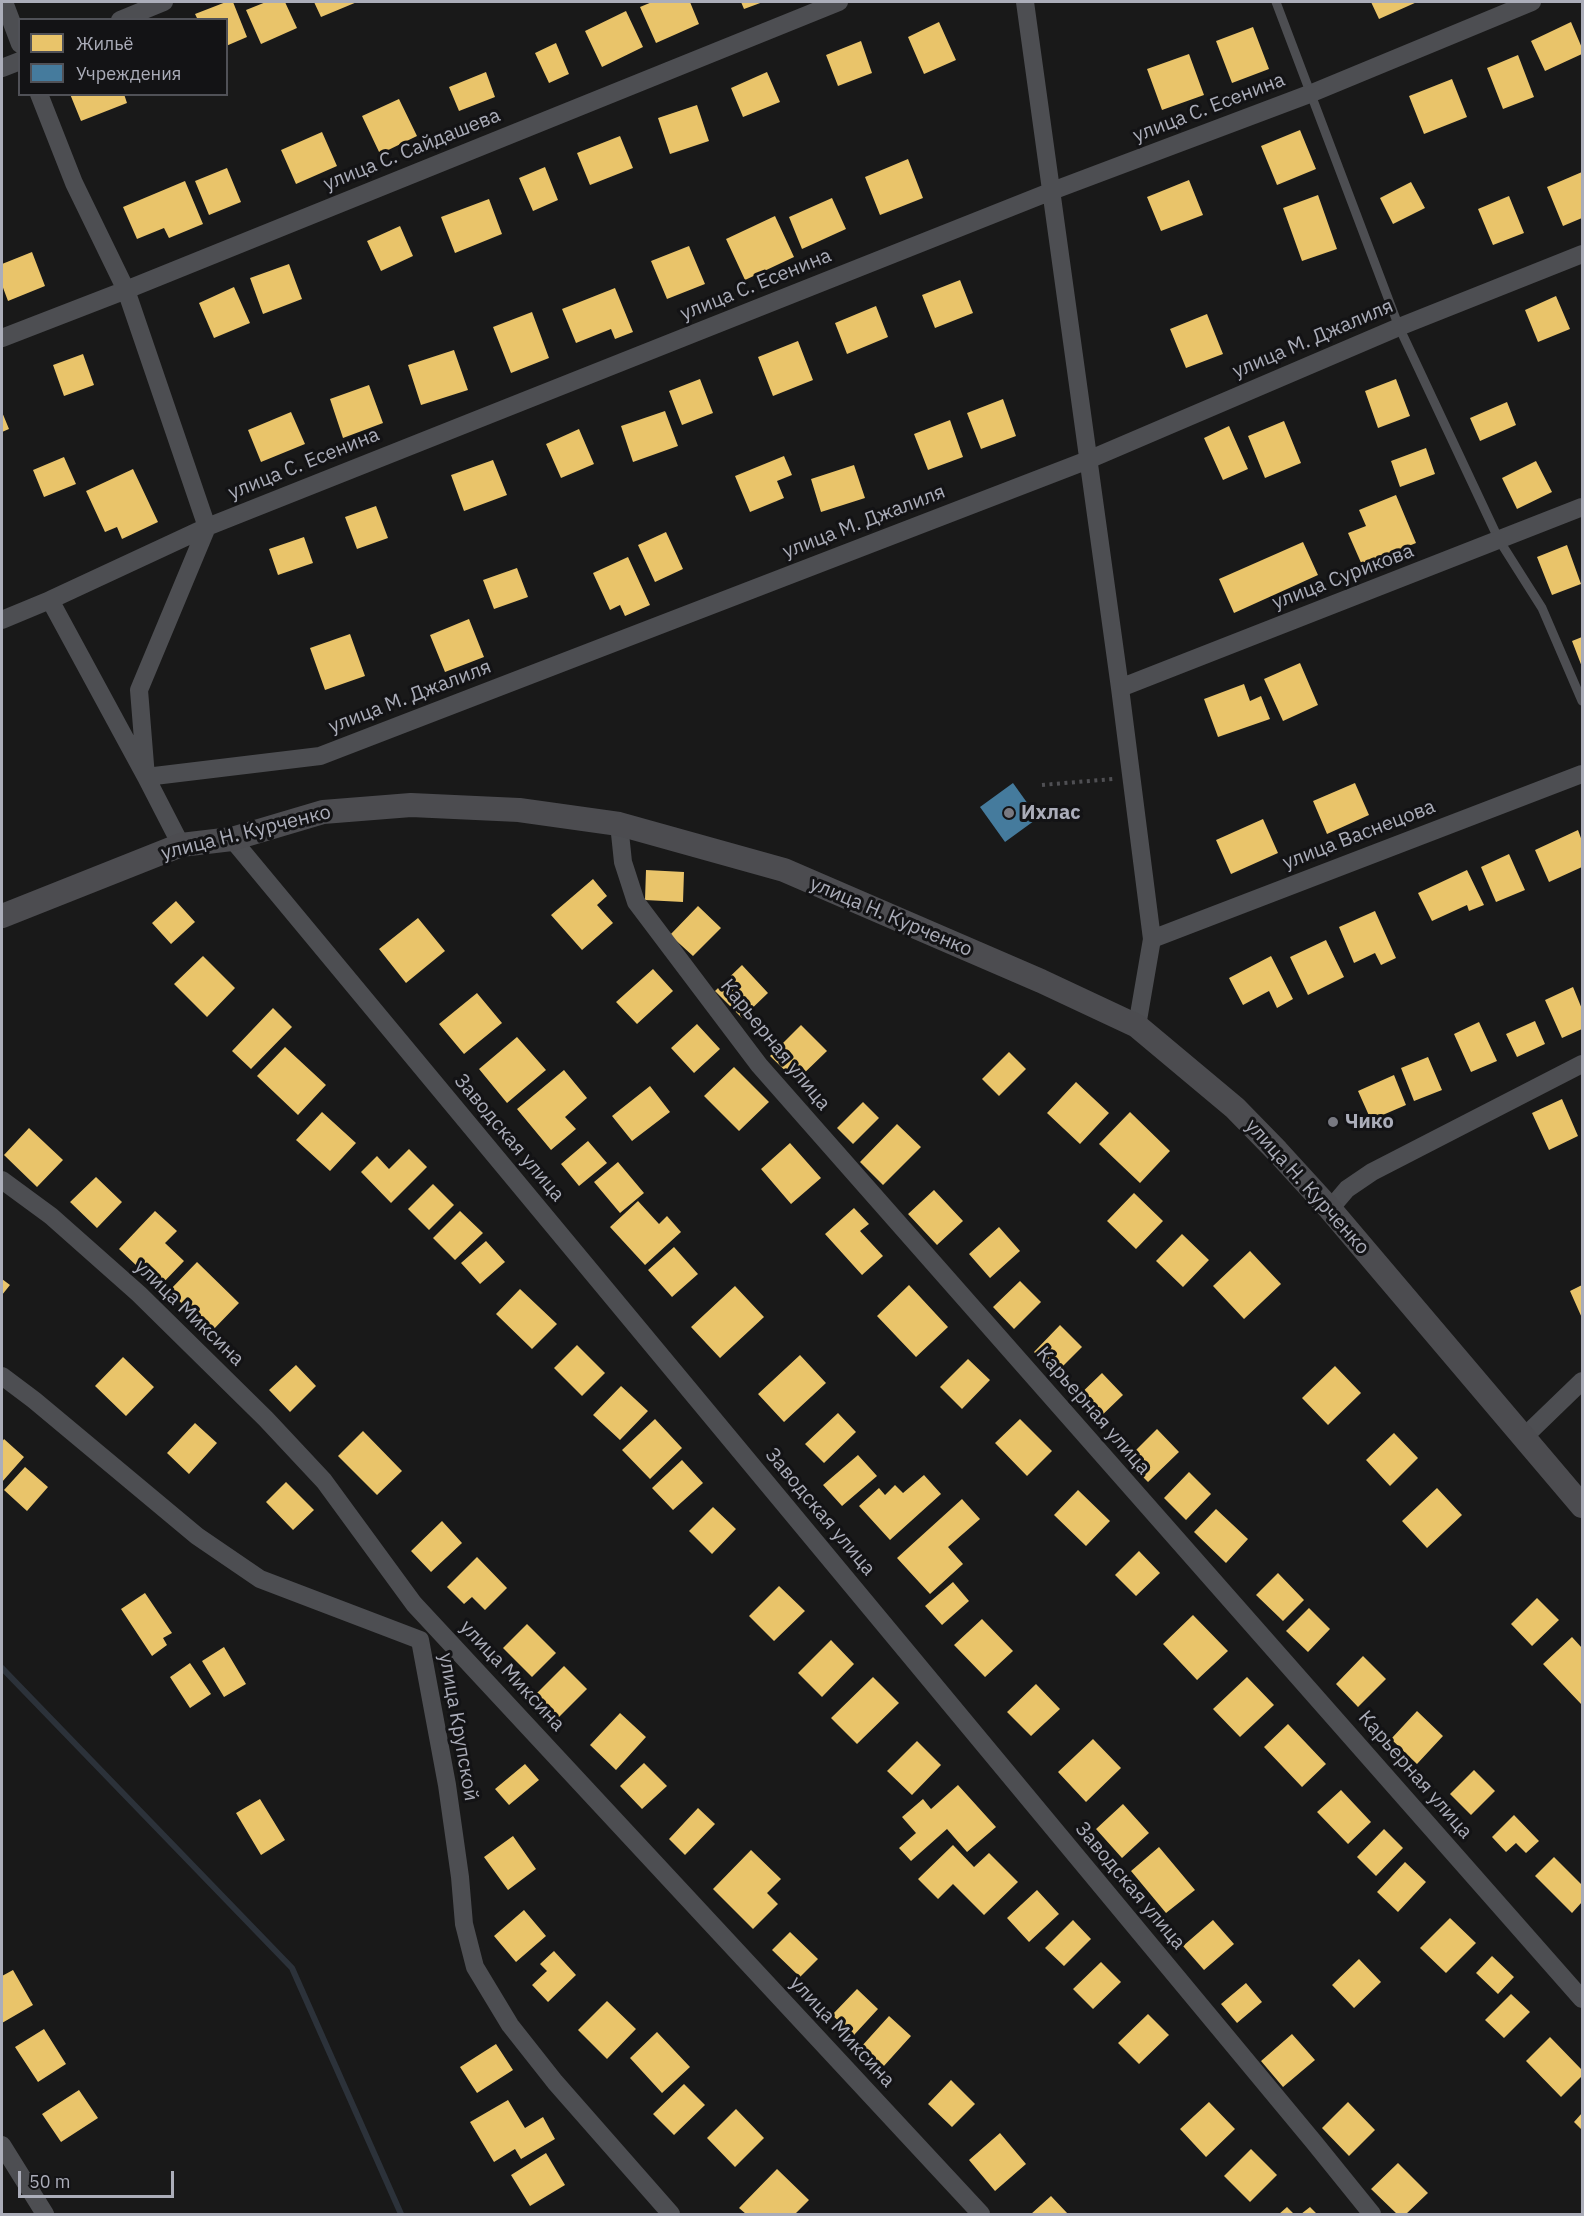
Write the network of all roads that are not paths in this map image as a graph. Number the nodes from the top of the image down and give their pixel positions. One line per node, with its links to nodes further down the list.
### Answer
1 (3, 2): 8 (street)
2 (164, 2): 7 (street)
3 (839, 2): 15 (street, улица С. Сайдашева)
4 (1025, 2): 13 (street)
5 (1276, 2): 11 (lane)
6 (1532, 2): 11 (street, улица С. Есенина)
7 (125, 18)
8 (18, 39)
9 (18, 62): 10 (street)
10 (2, 68)
11 (1312, 93): 13 (street, улица С. Есенина); 16 (lane)
12 (40, 96): 15 (street)
13 (1052, 191): 18 (street); 20 (street, улица С. Есенина)
14 (1582, 254): 16 (street, улица М. Джалиля)
15 (126, 290): 17 (street, улица С. Сайдашева); 20 (street)
16 (1399, 327): 18 (street, улица М. Джалиля); 21 (lane)
17 (2, 338)
18 (1088, 460): 24 (street); 27 (street, улица М. Джалиля)
19 (1582, 507): 21 (street, улица Сурикова)
20 (207, 527): 22 (street, улица С. Есенина); 27 (street)
21 (1499, 540): 24 (street, улица Сурикова); 25 (lane)
22 (50, 600): 23 (street, улица С. Есенина); 27 (street)
23 (2, 620)
24 (1120, 688): 32 (street)
25 (1582, 701)
26 (1582, 774): 32 (street, улица Васнецова)
27 (146, 777): 30 (street)
28 (619, 824): 29 (main road, улица Н. Курченко); 33 (main road, улица Н. Курченко); 43 (street, Карьерная улица)
29 (232, 839): 30 (main road, улица Н. Курченко); 48 (street, Заводская улица)
30 (181, 845): 31 (main road, улица Н. Курченко)
31 (2, 916)
32 (1152, 939): 33 (street)
33 (1137, 1026): 36 (main road, улица Н. Курченко)
34 (1582, 1064): 36 (street)
35 (2, 1180): 42 (street, улица Миксина)
36 (1330, 1209): 39 (main road, улица Н. Курченко)
37 (2, 1376): 41 (street, улица Крупской)
38 (1582, 1381): 39 (street)
39 (1524, 1437): 40 (main road, улица Н. Курченко)
40 (1582, 1506)
41 (420, 1640): 42 (street); 46 (street, улица Крупской)
42 (475, 1669): 47 (street, улица Миксина)
43 (1582, 1999)
44 (2, 2145): 45 (street)
45 (45, 2214)
46 (671, 2214)
47 (981, 2214)
48 (1372, 2214)

